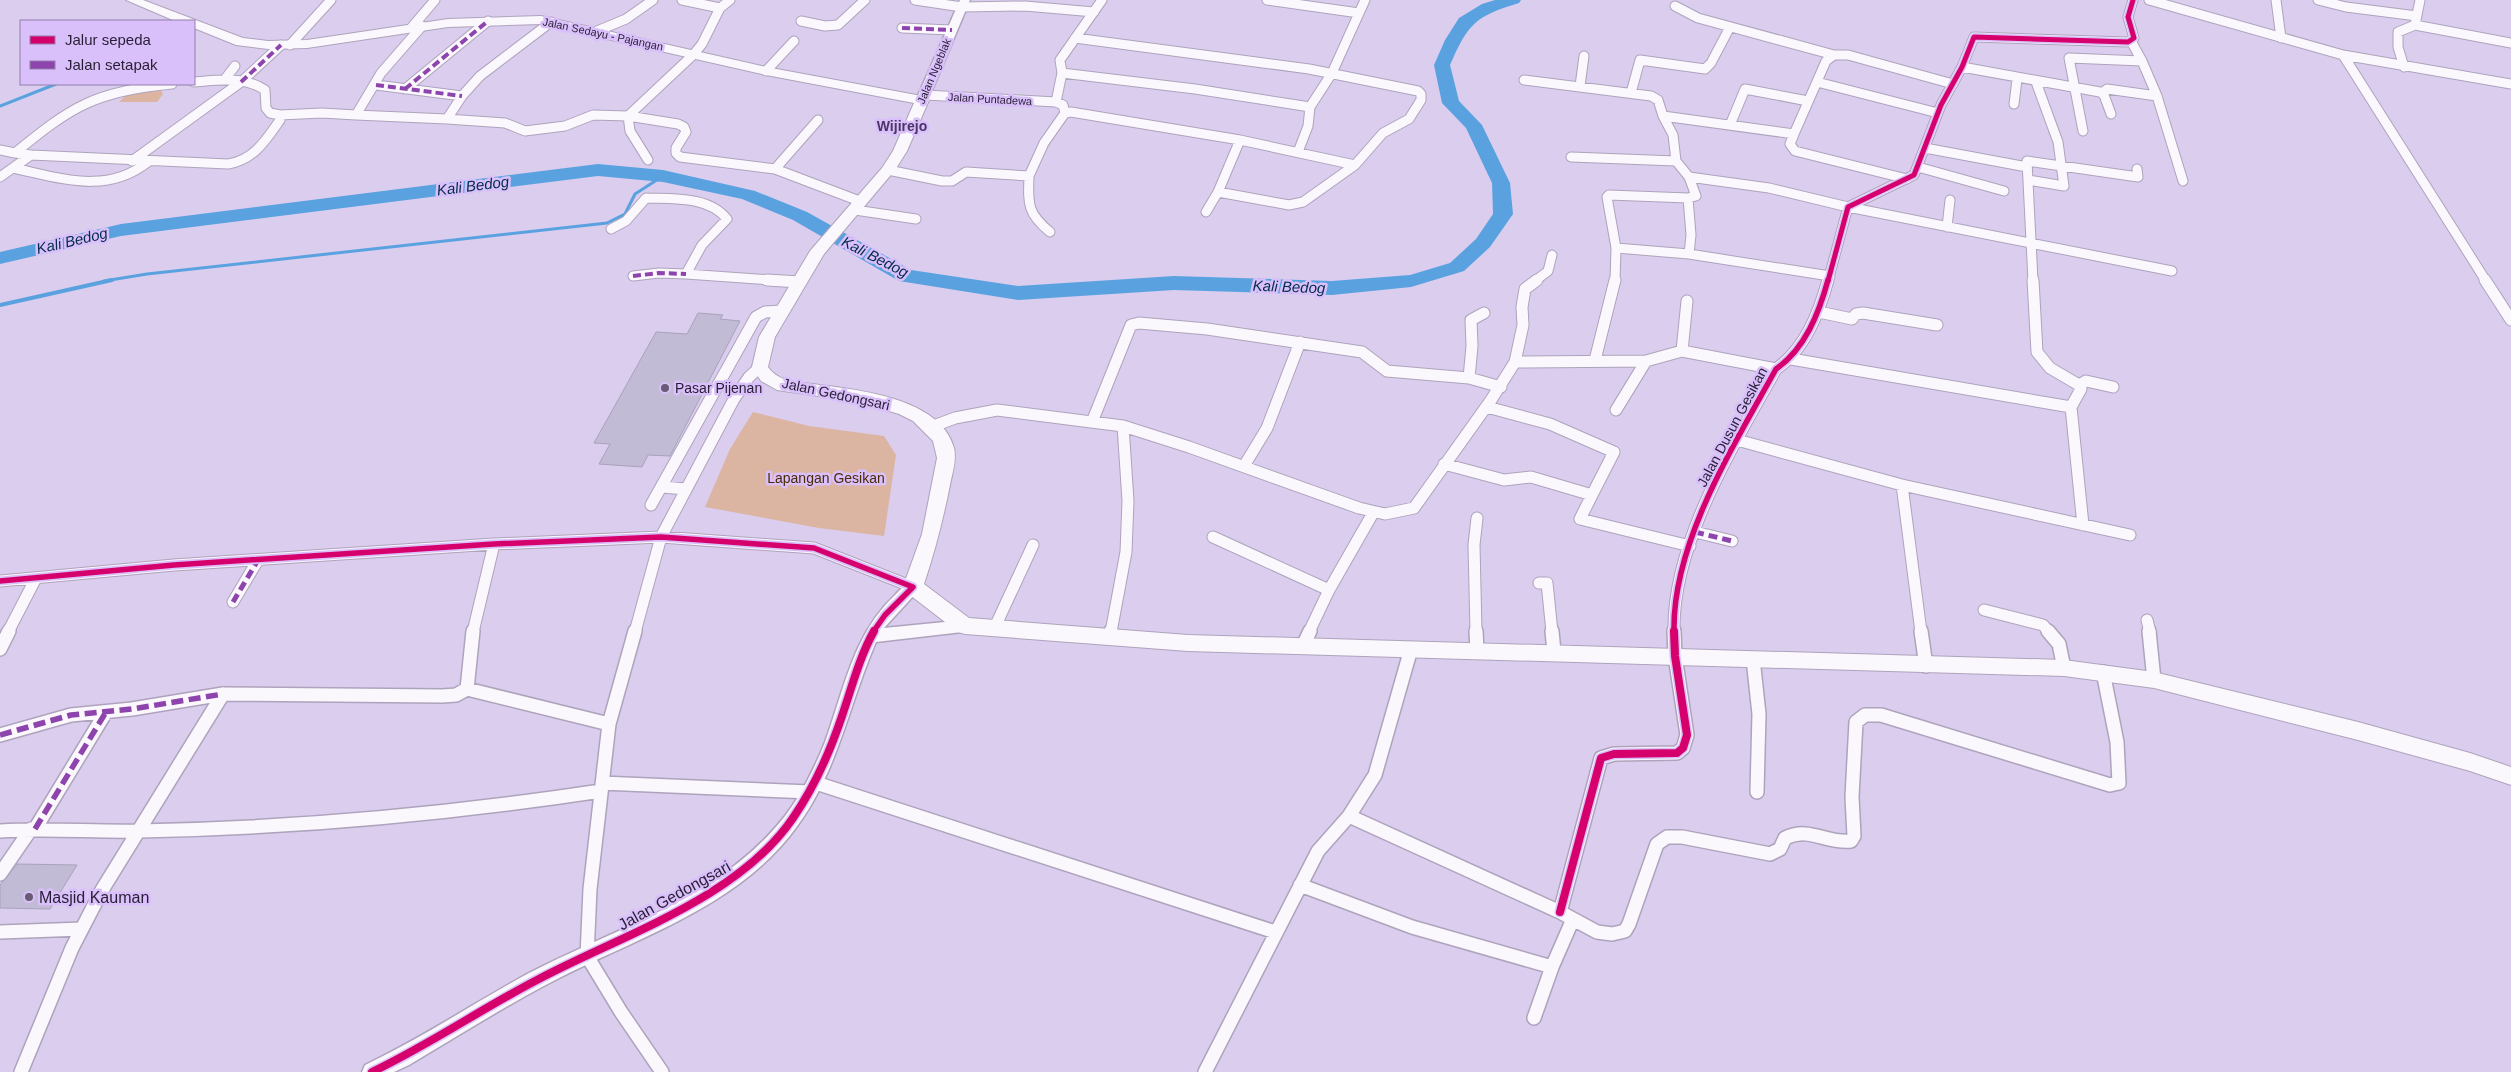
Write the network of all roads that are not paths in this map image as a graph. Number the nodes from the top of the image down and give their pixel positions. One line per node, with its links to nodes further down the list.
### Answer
1 (135, 0): 23 (main road)
2 (331, 0): 39 (street)
3 (434, 0): 29 (street)
4 (653, 0): 33 (street)
5 (682, 0): 19 (street)
6 (730, 0): 19 (street)
7 (865, 0): 25 (street)
8 (915, 0): 17 (street)
9 (1102, 0): 20 (street)
10 (1267, 0): 21 (street)
11 (1365, 0): 21 (street)
12 (2133, 0): 37 (street)
13 (2149, 0): 35 (street)
14 (2276, 0): 35 (street)
15 (2318, 0): 22 (street)
16 (2420, 0): 22 (street)
17 (963, 3): 20 (street); 32 (main road, Jalan Ngeblak)
18 (1675, 6): 30 (street)
19 (720, 8): 40 (street)
20 (1094, 12): 34 (street)
21 (1359, 13): 49 (street)
22 (2417, 16): 28 (street)
23 (184, 20)
24 (488, 21): 26 (main road, Jalan Sedayu - Pajangan); 29 (main road, Jalan Sedayu - Pajangan); 64 (street)
25 (801, 21)
26 (551, 22): 33 (main road, Jalan Sedayu - Pajangan); 67 (street)
27 (195, 24): 39 (main road, Jalan Sedayu - Pajangan)
28 (2415, 25): 38 (street); 47 (street)
29 (417, 26): 39 (main road, Jalan Sedayu - Pajangan); 61 (street)
30 (1730, 27): 41 (street); 65 (street)
31 (902, 28): 32 (street)
32 (952, 30): 69 (main road, Jalan Ngeblak)
33 (596, 31): 40 (main road, Jalan Sedayu - Pajangan)
34 (1075, 38): 49 (street); 50 (street)
35 (2281, 38): 42 (street)
36 (794, 41): 48 (street)
37 (2128, 42): 44 (street); 46 (street)
38 (2511, 43)
39 (285, 45): 55 (street)
40 (693, 55): 48 (main road, Jalan Sedayu - Pajangan); 79 (street)
41 (1834, 55): 56 (street); 58 (street)
42 (2343, 55): 47 (street); 135 (street)
43 (1584, 56): 62 (street)
44 (2142, 60): 63 (street); 68 (street)
45 (235, 66): 51 (street)
46 (1962, 67): 52 (street); 58 (street)
47 (2404, 67): 59 (street)
48 (766, 71): 69 (main road, Jalan Sedayu - Pajangan)
49 (1332, 73): 73 (street); 97 (street)
50 (1062, 74): 71 (street); 73 (street)
51 (225, 79): 54 (street); 55 (street)
52 (2017, 79): 57 (street); 72 (street)
53 (1524, 80): 62 (street)
54 (195, 82)
55 (241, 82): 77 (street); 94 (street)
56 (1817, 82): 70 (street); 75 (street)
57 (2036, 82): 63 (street); 98 (street)
58 (1953, 84): 75 (street)
59 (2511, 84)
60 (164, 85): 90 (street)
61 (376, 85): 64 (street); 78 (street)
62 (1580, 86): 65 (street)
63 (2073, 87): 66 (street); 84 (street)
64 (405, 89): 67 (street)
65 (1631, 93): 80 (street)
66 (2102, 93): 68 (street); 76 (street)
67 (462, 96): 81 (street)
68 (2157, 96): 110 (street)
69 (924, 98): 71 (street, Jalan Puntadewa); 103 (main road, Jalan Ngeblak)
70 (1808, 101): 83 (street); 85 (street)
71 (1056, 102): 74 (street)
72 (2014, 104)
73 (1310, 107): 89 (street)
74 (1065, 113): 86 (street); 106 (street)
75 (1938, 113): 87 (street)
76 (2111, 114)
77 (280, 115): 78 (street); 96 (street)
78 (356, 115): 81 (street)
79 (628, 116): 81 (street); 93 (street); 102 (street)
80 (1663, 116): 83 (street); 95 (street)
81 (447, 119)
82 (818, 120): 102 (street)
83 (1730, 125): 85 (street)
84 (2084, 131)
85 (1794, 134): 108 (street)
86 (1240, 140): 89 (street); 112 (street)
87 (1925, 148): 99 (street); 100 (street)
88 (0, 150): 90 (street)
89 (1298, 152): 97 (street)
90 (15, 153): 91 (street)
91 (31, 155): 94 (street); 101 (street)
92 (1571, 157): 95 (street)
93 (648, 160)
94 (132, 161): 96 (street)
95 (1676, 161): 107 (street)
96 (148, 162): 101 (street)
97 (1355, 165): 112 (street)
98 (2062, 165): 100 (street); 104 (street); 109 (street)
99 (1918, 167): 108 (street); 111 (street)
100 (2027, 167): 109 (street)
101 (13, 168): 105 (street)
102 (774, 170): 116 (street)
103 (888, 170): 106 (street); 116 (main road, Jalan Ngeblak)
104 (2137, 170)
105 (0, 176)
106 (1029, 176): 121 (street)
107 (1689, 177): 113 (street); 115 (street)
108 (1908, 179): 115 (street)
109 (2028, 180): 122 (street)
110 (2183, 181)
111 (2004, 191)
112 (1218, 192): 117 (street)
113 (1688, 198): 123 (street); 124 (street)
114 (1950, 200): 119 (street)
115 (1848, 207): 119 (street); 129 (street, Jalan Dusun Gesikan)
116 (856, 209): 118 (street); 130 (main road, Jalan Ngeblak)
117 (1206, 212)
118 (916, 219)
119 (1947, 227): 122 (street)
120 (611, 229): 127 (street)
121 (1050, 232)
122 (2032, 244): 126 (street); 146 (street)
123 (1616, 248): 124 (street); 140 (street)
124 (1689, 254): 129 (street)
125 (1552, 255): 142 (street)
126 (2172, 271)
127 (686, 274): 128 (street); 130 (street)
128 (633, 276)
129 (1830, 276): 133 (street, Jalan Dusun Gesikan)
130 (800, 282): 132 (main road)
131 (1687, 301): 138 (street)
132 (783, 311): 143 (main road); 159 (street)
133 (1818, 312): 136 (street); 139 (street, Jalan Dusun Gesikan)
134 (1484, 313): 145 (street)
135 (2511, 320)
136 (1937, 325)
137 (1300, 342): 145 (street); 152 (street); 157 (street)
138 (1682, 351): 141 (street); 144 (street)
139 (1791, 359): 144 (street, Jalan Dusun Gesikan); 149 (street)
140 (1595, 360): 141 (street); 142 (street)
141 (1646, 361): 151 (street)
142 (1515, 362): 147 (street)
143 (760, 367): 154 (main road, Jalan Gedongsari); 160 (street)
144 (1776, 369): 155 (street, Jalan Dusun Gesikan)
145 (1469, 378): 147 (street)
146 (2080, 385): 148 (street); 149 (street)
147 (1501, 387): 150 (street)
148 (2113, 387)
149 (2071, 407): 165 (street)
150 (1487, 408): 156 (street); 161 (street)
151 (1616, 410)
152 (1092, 422): 153 (street); 154 (street)
153 (1123, 426): 157 (street); 186 (street)
154 (931, 427): 178 (main road, Jalan Gedongsari)
155 (1737, 440): 158 (street); 166 (street, Jalan Dusun Gesikan)
156 (1444, 464): 161 (street); 163 (street)
157 (1244, 466): 163 (street)
158 (1902, 485): 165 (street); 194 (street)
159 (662, 487): 160 (street); 162 (street)
160 (686, 488): 168 (street)
161 (1592, 495): 173 (street)
162 (652, 505)
163 (1373, 513): 179 (street)
164 (1477, 518): 190 (street)
165 (2083, 525): 167 (street)
166 (1695, 532): 170 (street); 173 (street, Jalan Dusun Gesikan)
167 (2130, 535)
168 (661, 537): 171 (street); 178 (street); 201 (street)
169 (1212, 537): 179 (street)
170 (1732, 541)
171 (494, 544): 174 (street); 198 (street)
172 (1033, 545): 184 (street)
173 (1690, 546): 192 (street, Jalan Dusun Gesikan)
174 (258, 560): 175 (street); 180 (street)
175 (36, 578): 176 (street); 188 (street)
176 (0, 581)
177 (1539, 584): 191 (street)
178 (914, 587): 183 (main road); 185 (street, Jalan Gedongsari)
179 (1328, 590): 187 (street)
180 (233, 602)
181 (1984, 610): 195 (street)
182 (2146, 620): 197 (street)
183 (964, 626): 184 (main road); 185 (street)
184 (994, 629): 186 (main road)
185 (872, 636): 205 (street, Jalan Gedongsari)
186 (1110, 638): 187 (main road)
187 (1303, 646): 189 (main road)
188 (0, 649)
189 (1411, 649): 190 (main road); 207 (street)
190 (1478, 651): 191 (main road)
191 (1554, 652): 192 (main road)
192 (1675, 656): 193 (main road); 213 (street, Jalan Dusun Gesikan)
193 (1753, 659): 194 (main road); 206 (street)
194 (1926, 666): 195 (main road)
195 (2064, 668): 196 (main road)
196 (2103, 672): 197 (main road); 214 (street)
197 (2154, 680): 203 (main road)
198 (467, 689): 199 (street); 201 (street)
199 (223, 694): 200 (street); 210 (street)
200 (106, 712): 202 (street); 208 (street)
201 (609, 724): 204 (street)
202 (0, 735)
203 (2511, 776)
204 (602, 787): 205 (street); 210 (street); 218 (street)
205 (813, 787): 217 (street); 218 (street, Jalan Gedongsari)
206 (1757, 792)
207 (1350, 816): 212 (street); 213 (street)
208 (33, 829): 209 (street); 210 (street); 211 (street)
209 (0, 831)
210 (139, 831): 215 (street)
211 (0, 874)
212 (1300, 885): 217 (street); 219 (street)
213 (1560, 912): 214 (street)
214 (1573, 919): 219 (street)
215 (82, 929): 216 (street); 221 (street)
216 (0, 932)
217 (1275, 932): 224 (street)
218 (587, 956): 222 (street, Jalan Gedongsari); 223 (street)
219 (1552, 967): 220 (street)
220 (1534, 1018)
221 (21, 1072)
222 (372, 1072)
223 (662, 1072)
224 (1205, 1072)

